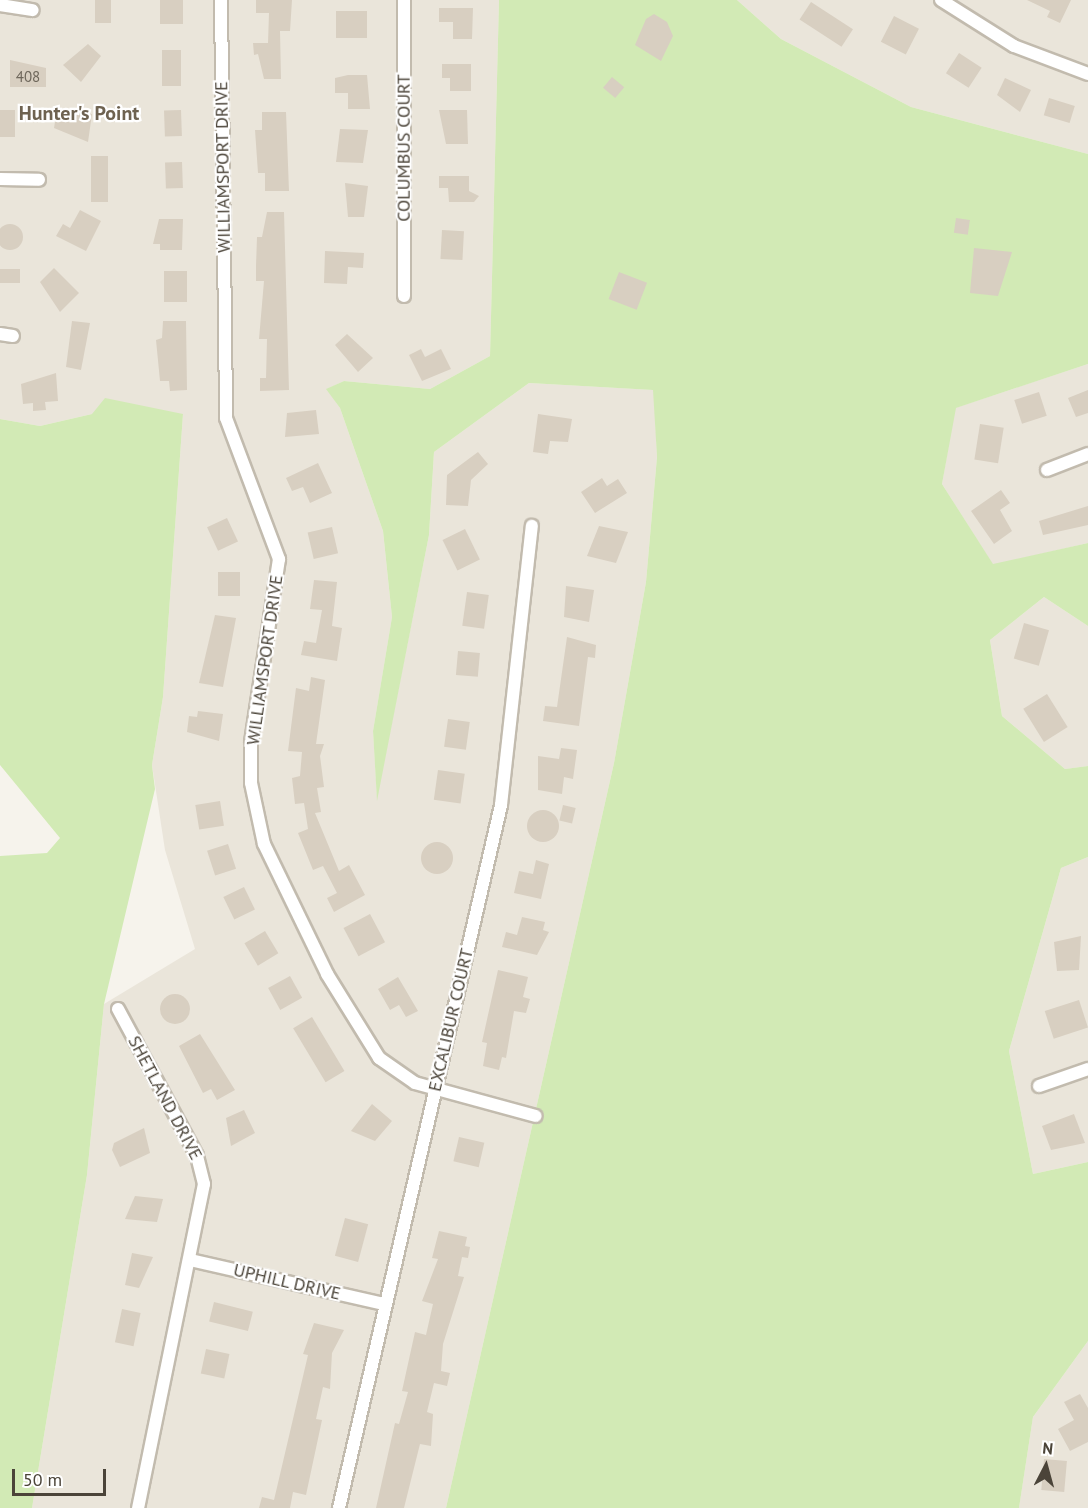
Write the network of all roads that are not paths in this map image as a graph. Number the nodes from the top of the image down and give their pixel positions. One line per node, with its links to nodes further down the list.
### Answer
1 (221, 0): 16 (street, WILLIAMSPORT DRIVE)
2 (404, 0): 9 (street, COLUMBUS COURT)
3 (941, 0): 6 (street)
4 (0, 5): 5 (street)
5 (33, 10)
6 (1088, 74)
7 (0, 179): 8 (street)
8 (39, 180)
9 (404, 296)
10 (1088, 454): 11 (street)
11 (1047, 470)
12 (532, 526): 16 (street, EXCALIBUR COURT)
13 (118, 1009): 18 (street, SHETLAND DRIVE)
14 (1088, 1069): 15 (street)
15 (1039, 1086)
16 (435, 1089): 17 (street, WILLIAMSPORT DRIVE); 19 (street, EXCALIBUR COURT)
17 (536, 1116)
18 (190, 1260): 19 (street, UPHILL DRIVE); 20 (street)
19 (384, 1304): 21 (street, EXCALIBUR COURT)
20 (138, 1508)
21 (339, 1508)

